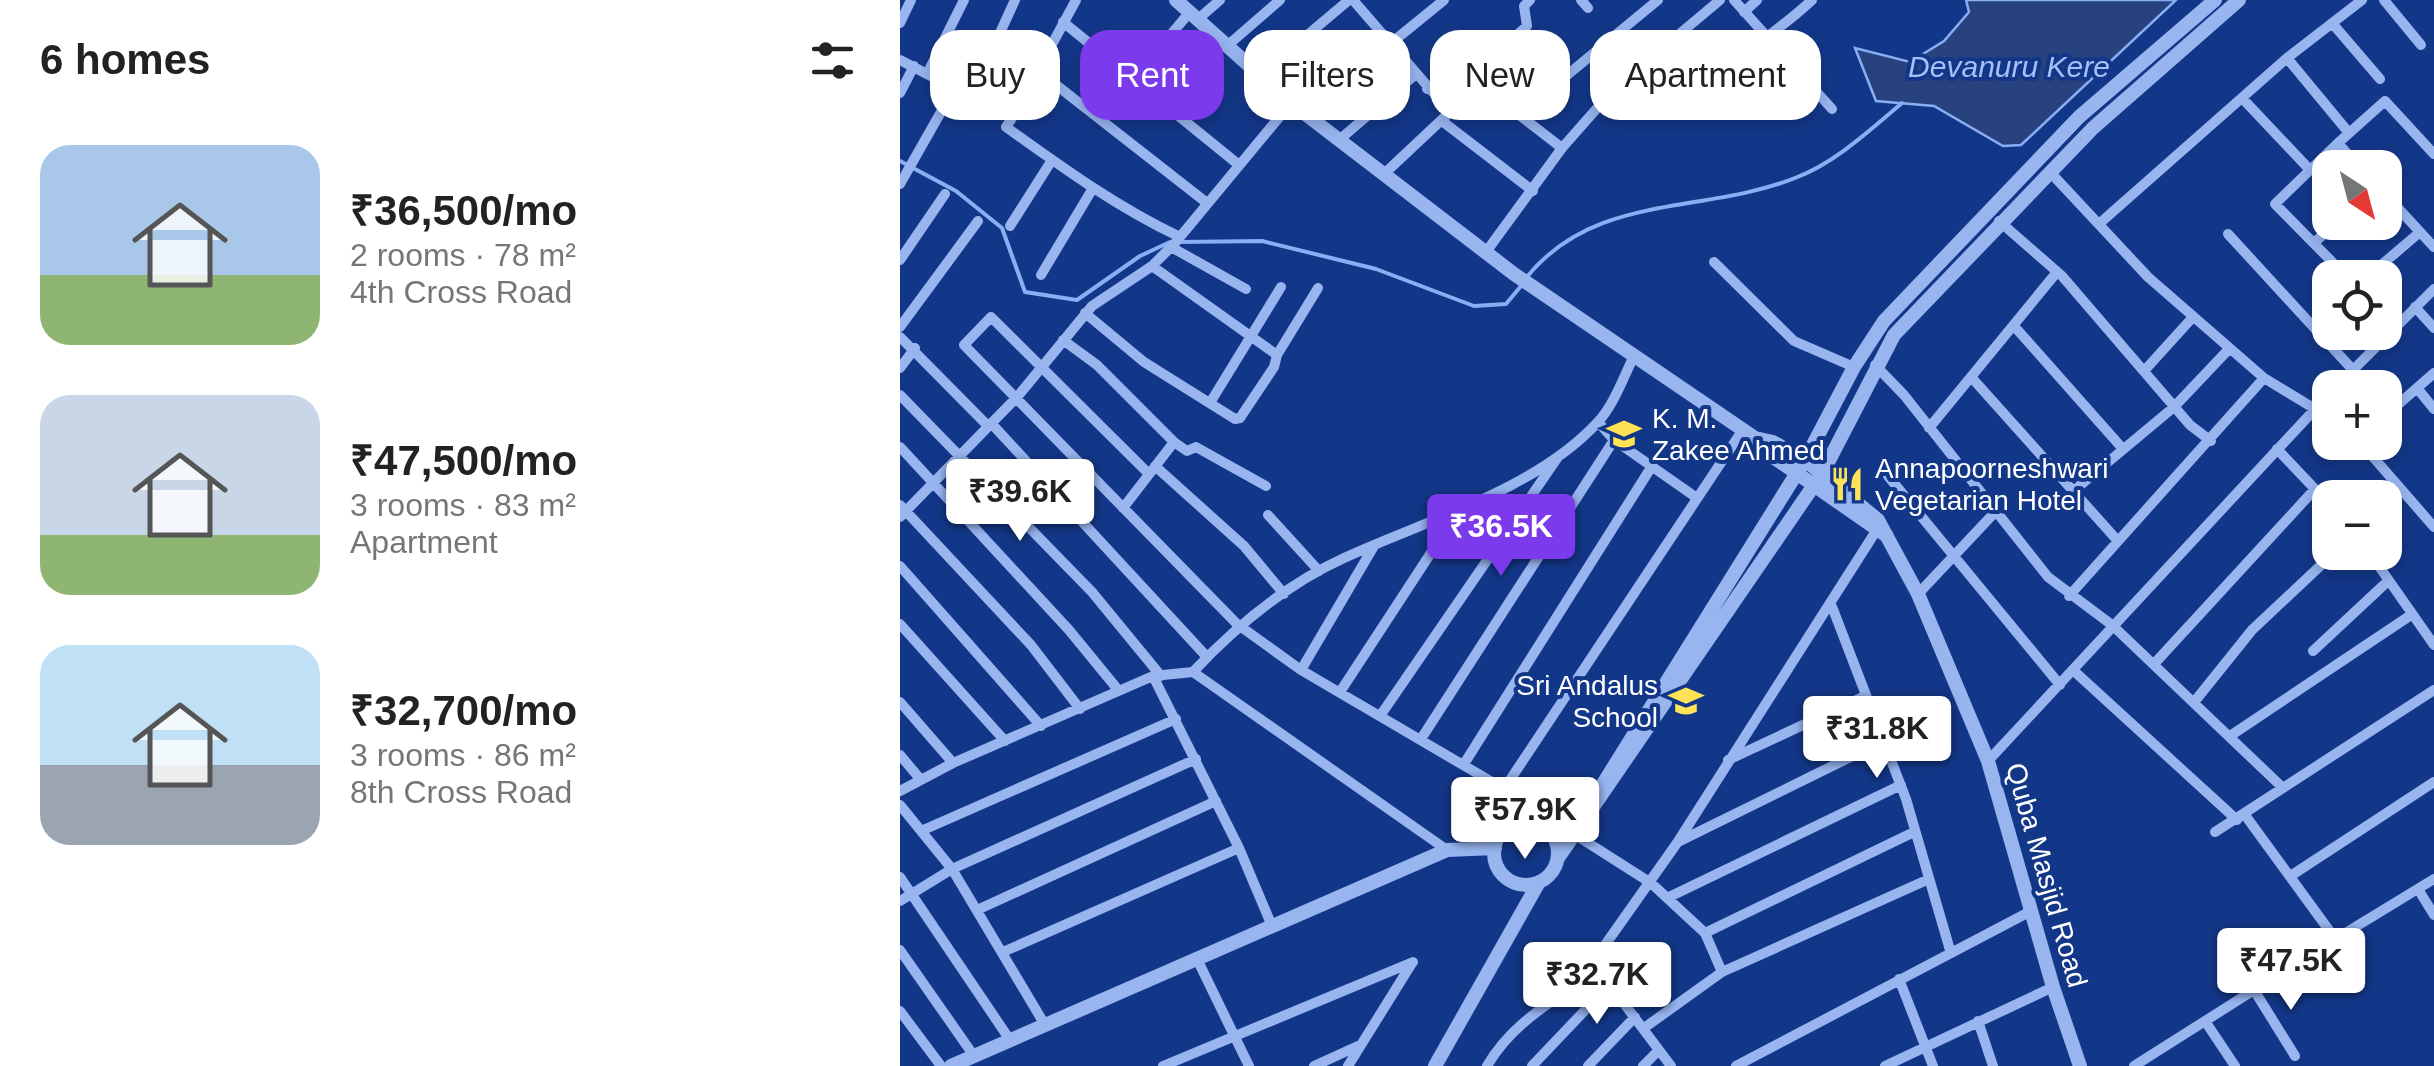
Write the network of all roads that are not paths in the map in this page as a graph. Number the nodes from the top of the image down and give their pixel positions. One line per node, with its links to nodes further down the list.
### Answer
1 (911, 0): 24 (street)
2 (964, 0): 42 (street)
3 (1015, 0): 25 (street)
4 (1076, 0): 22 (street)
5 (1176, 0): 21 (street)
6 (1220, 0): 21 (street)
7 (1280, 0): 35 (street)
8 (1351, 0): 28 (street); 29 (street)
9 (1444, 0): 30 (street)
10 (1530, 0): 31 (street)
11 (1658, 0): 43 (street)
12 (1720, 0): 63 (street)
13 (1734, 0): 20 (street)
14 (1757, 0): 20 (street)
15 (1812, 0): 33 (street)
16 (2215, 0): 116 (street)
17 (2239, 0): 69 (street)
18 (2362, 0): 23 (street)
19 (2384, 0): 36 (street)
20 (1744, 12): 32 (street)
21 (1193, 17): 27 (street); 35 (street)
22 (1064, 22): 26 (street); 34 (street)
23 (2332, 23): 37 (street); 45 (street)
24 (900, 24)
25 (1001, 30)
26 (1060, 30)
27 (1180, 30)
28 (1315, 30)
29 (1377, 30)
30 (1400, 30)
31 (1523, 30)
32 (1761, 30)
33 (1780, 30)
34 (1080, 34)
35 (1227, 46): 39 (street)
36 (2421, 46)
37 (2286, 58): 51 (street); 60 (street)
38 (900, 60): 40 (street)
39 (1244, 61)
40 (914, 66): 42 (street); 49 (street)
41 (1410, 70): 44 (street)
42 (928, 72)
43 (1570, 73)
44 (1415, 76): 48 (street); 61 (street)
45 (2380, 80)
46 (1430, 86): 48 (street)
47 (1060, 87): 75 (street)
48 (1426, 89): 59 (street)
49 (900, 93)
50 (1821, 97): 52 (street)
51 (2242, 98): 68 (street); 79 (street)
52 (1832, 109)
53 (936, 120): 71 (street)
54 (1011, 120): 66 (street)
55 (1187, 120): 67 (street)
56 (1281, 120): 67 (street)
57 (1314, 120): 61 (street)
58 (1526, 120): 63 (street)
59 (1442, 121): 70 (street); 73 (street)
60 (2350, 132): 62 (street); 65 (street)
61 (1340, 140): 70 (street)
62 (2338, 143): 64 (street); 68 (street)
63 (1562, 148): 73 (street)
64 (2344, 150)
65 (2434, 154)
66 (1052, 160): 72 (street); 80 (street)
67 (1239, 164): 75 (street)
68 (2310, 170): 84 (street)
69 (2050, 172): 78 (street); 79 (street)
70 (1384, 174): 86 (street)
71 (900, 184)
72 (1093, 188): 83 (street); 93 (street)
73 (1533, 191): 86 (street)
74 (945, 194): 87 (street)
75 (1207, 204): 83 (street)
76 (2402, 212): 81 (street)
77 (978, 221): 103 (street)
78 (1999, 221): 92 (street); 113 (street)
79 (2100, 223): 101 (street)
80 (1010, 226)
81 (2420, 232): 85 (street); 89 (street)
82 (2228, 234): 117 (street)
83 (1176, 241): 91 (street); 96 (street)
84 (2315, 242): 88 (street)
85 (2434, 247)
86 (1486, 252): 112 (street, Quba Masjid Road)
87 (900, 260)
88 (2332, 260)
89 (2387, 260)
90 (1714, 262): 116 (street)
91 (1152, 266): 99 (street); 106 (street)
92 (2058, 272): 102 (street); 118 (street)
93 (1041, 275)
94 (1281, 287): 106 (street)
95 (1318, 288): 111 (street)
96 (1246, 289)
97 (2434, 289): 98 (street)
98 (2415, 307): 100 (street); 104 (street)
99 (1085, 313): 107 (street); 126 (street)
100 (2402, 316)
101 (2193, 317): 109 (street); 118 (street)
102 (2014, 326): 120 (street); 139 (street)
103 (900, 328)
104 (2434, 328)
105 (900, 337): 108 (street)
106 (1249, 338): 111 (street); 126 (street)
107 (1063, 340): 114 (street); 137 (street)
108 (914, 348): 115 (street); 132 (street)
109 (2229, 349): 121 (street); 128 (street)
110 (2369, 350): 117 (street)
111 (1277, 355): 126 (street)
112 (1634, 356): 131 (street); 134 (street, Quba Masjid Road)
113 (1875, 365): 133 (street); 147 (street)
114 (1042, 366): 124 (street); 124 (street); 146 (street)
115 (900, 368)
116 (1854, 368): 143 (street)
117 (2353, 370)
118 (2144, 371): 128 (street)
119 (2434, 373): 122 (street)
120 (1972, 378): 133 (street); 154 (street)
121 (2264, 378): 127 (street); 136 (street)
122 (2417, 388): 125 (street); 129 (street)
123 (900, 394): 142 (street)
124 (1018, 396): 132 (street); 157 (street)
125 (2402, 401)
126 (1210, 403)
127 (2312, 405)
128 (2174, 407): 136 (street); 139 (street)
129 (2434, 409)
130 (2312, 411): 140 (street)
131 (1598, 422): 135 (street); 141 (street)
132 (989, 425): 142 (street); 182 (street)
133 (1929, 428): 158 (street)
134 (1749, 434): 143 (street, Quba Masjid Road); 148 (street, Quba Masjid Road); 156 (street)
135 (1614, 440): 145 (street); 200 (street)
136 (2211, 441): 164 (street)
137 (1174, 442): 146 (street); 152 (street)
138 (900, 448): 150 (street)
139 (2123, 449): 154 (street)
140 (2277, 449): 151 (street); 179 (street)
141 (1560, 454): 160 (street); 196 (street)
142 (960, 455): 150 (street); 187 (street)
143 (1806, 460): 147 (street, Quba Masjid Road); 148 (street)
144 (2376, 460): 162 (street)
145 (1652, 466): 156 (street); 208 (street)
146 (1152, 470): 157 (street); 172 (street)
147 (1822, 472): 153 (street); 163 (street, Quba Masjid Road)
148 (1796, 474): 153 (street, Quba Masjid Road); 217 (street)
149 (1888, 476): 166 (street)
150 (932, 484): 159 (street); 190 (street)
151 (2312, 485)
152 (1266, 486)
153 (1814, 486): 163 (street, Quba Masjid Road); 217 (street)
154 (2072, 492): 164 (street)
155 (2312, 493): 183 (street)
156 (1697, 498): 213 (street)
157 (1123, 508): 178 (street)
158 (1997, 510): 166 (street); 174 (street)
159 (902, 511): 195 (street)
160 (1457, 513): 165 (street); 191 (street)
161 (1268, 515): 170 (street)
162 (2434, 527)
163 (1881, 534): 173 (street, Quba Masjid Road); 175 (street)
164 (2118, 540): 174 (street)
165 (1374, 546): 170 (street); 184 (street)
166 (1952, 555): 173 (street); 188 (street)
167 (900, 566): 198 (street)
168 (2316, 570): 193 (street)
169 (2381, 570): 171 (street)
170 (1319, 571): 172 (street)
171 (2388, 581): 176 (street); 181 (street)
172 (1284, 594): 178 (street)
173 (1918, 594): 206 (street, Quba Masjid Road)
174 (2069, 596): 179 (street)
175 (1831, 604): 192 (street); 205 (street)
176 (2411, 616): 180 (street); 199 (street)
177 (900, 624): 201 (street)
178 (1237, 624): 182 (street); 184 (street)
179 (2112, 625): 183 (street); 185 (street)
180 (2434, 645)
181 (2314, 651)
182 (1207, 657): 186 (street)
183 (2154, 664): 193 (street)
184 (1301, 670): 191 (street)
185 (2074, 671): 188 (street); 218 (street)
186 (1193, 672): 187 (street); 227 (street)
187 (1157, 676): 190 (street); 197 (street)
188 (2060, 686): 206 (street)
189 (2434, 690): 212 (street)
190 (1120, 691): 195 (street)
191 (1340, 692): 196 (street)
192 (1865, 696): 202 (street); 205 (street)
193 (2195, 701): 199 (street)
194 (900, 702): 207 (street)
195 (1080, 709): 198 (street)
196 (1380, 716): 200 (street)
197 (1176, 719): 204 (street); 220 (street)
198 (1041, 726): 201 (street)
199 (2230, 736): 212 (street)
200 (1421, 739): 208 (street)
201 (1004, 741): 207 (street)
202 (1883, 741): 211 (street); 224 (street)
203 (900, 755): 209 (street)
204 (1196, 759): 215 (street); 229 (street)
205 (1727, 761): 224 (street)
206 (1988, 761): 241 (street, Quba Masjid Road)
207 (952, 763): 209 (street)
208 (1464, 764): 213 (street)
209 (921, 780): 214 (street)
210 (2434, 782): 230 (street)
211 (1901, 785): 221 (street); 238 (street)
212 (2283, 788): 218 (street)
213 (1504, 789): 219 (street)
214 (900, 791)
215 (1216, 801): 225 (street); 240 (street)
216 (900, 805): 220 (street)
217 (1590, 810): 223 (street)
218 (2241, 817): 222 (street); 230 (street)
219 (1530, 821): 226 (street); 228 (street)
220 (921, 831): 229 (street)
221 (1914, 832): 233 (street); 244 (street)
222 (2215, 832)
223 (1574, 834): 228 (street); 235 (street)
224 (1678, 842): 235 (street)
225 (1239, 848): 243 (street); 248 (street)
226 (1495, 848): 227 (street); 234 (street)
227 (1447, 850): 243 (street)
228 (1558, 858): 234 (street)
229 (952, 869): 237 (street); 240 (street)
230 (2292, 876): 245 (street)
231 (900, 877): 237 (street)
232 (2434, 878): 236 (street)
233 (1929, 879): 247 (street); 252 (street)
234 (1540, 882): 277 (street)
235 (1650, 882): 238 (street); 251 (street)
236 (2418, 888): 242 (street); 245 (street)
237 (912, 894): 239 (street); 264 (street)
238 (1667, 898): 244 (street)
239 (900, 901)
240 (977, 910): 248 (street)
241 (2031, 911): 247 (street); 255 (street, Quba Masjid Road)
242 (2434, 916)
243 (1272, 926): 249 (street)
244 (1705, 932): 252 (street)
245 (2330, 943): 250 (street); 256 (street)
246 (900, 950): 269 (street)
247 (1950, 950): 253 (street)
248 (1004, 952): 261 (street)
249 (1197, 959): 261 (street); 263 (street)
250 (2350, 960)
251 (1598, 969): 254 (street); 278 (street)
252 (1722, 972): 262 (street)
253 (1898, 979): 265 (street); 283 (street)
254 (1610, 984): 258 (street); 279 (street)
255 (2052, 987): 260 (street); 287 (street, Quba Masjid Road)
256 (2254, 990): 259 (street); 270 (street)
257 (900, 1011): 271 (street)
258 (1635, 1016): 262 (street); 280 (street)
259 (2206, 1021): 268 (street); 290 (street)
260 (1978, 1022): 265 (street); 286 (street)
261 (1044, 1025): 264 (street)
262 (1644, 1028): 267 (street)
263 (1235, 1035): 266 (street); 273 (street); 274 (street)
264 (1010, 1040): 269 (street)
265 (1926, 1044): 284 (street); 285 (street)
266 (1358, 1046): 275 (street); 276 (street)
267 (1660, 1050): 281 (street); 282 (street)
268 (2154, 1054): 288 (street); 289 (street)
269 (974, 1056): 272 (street)
270 (2295, 1056)
271 (941, 1066)
272 (950, 1066)
273 (1163, 1066)
274 (1249, 1066)
275 (1314, 1066)
276 (1348, 1066)
277 (1435, 1066)
278 (1487, 1066)
279 (1532, 1066)
280 (1588, 1066)
281 (1643, 1066)
282 (1671, 1066)
283 (1736, 1066)
284 (1885, 1066)
285 (1933, 1066)
286 (1994, 1066)
287 (2080, 1066)
288 (2134, 1066)
289 (2162, 1066)
290 (2235, 1066)

